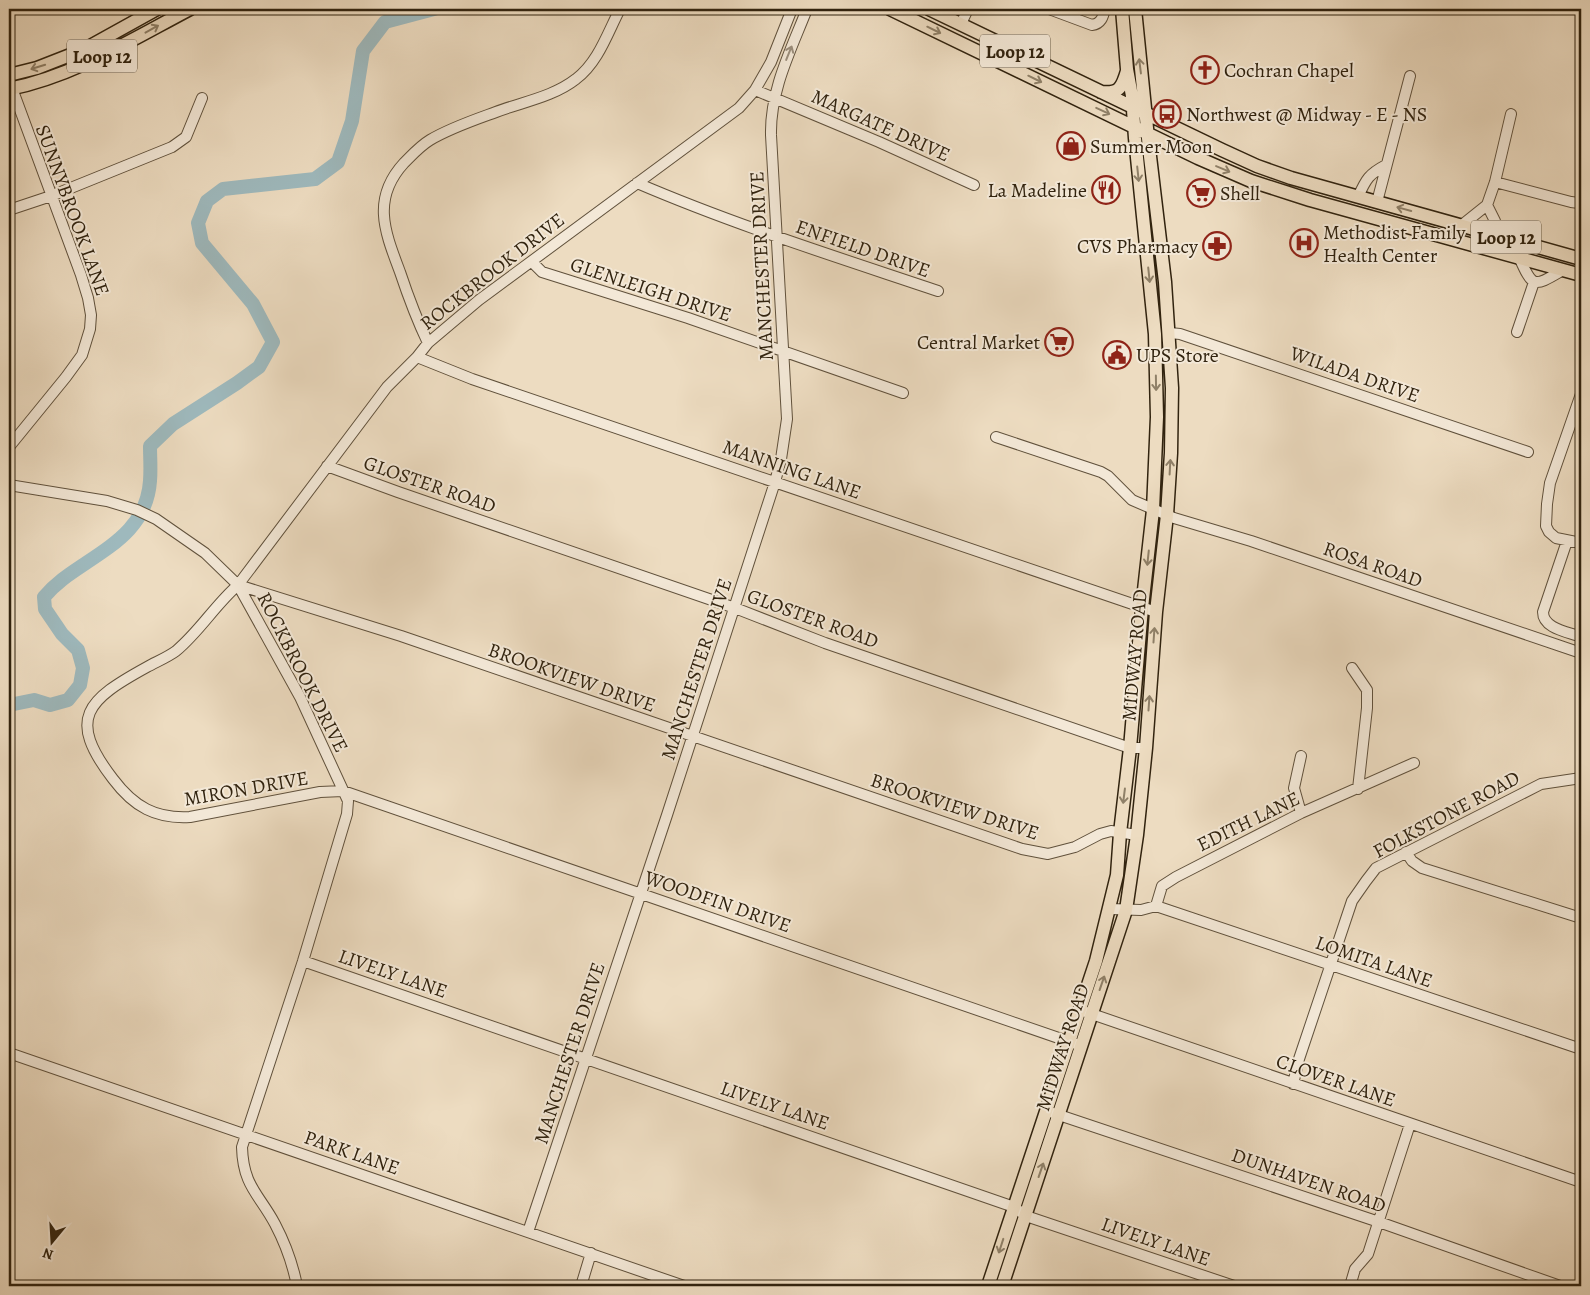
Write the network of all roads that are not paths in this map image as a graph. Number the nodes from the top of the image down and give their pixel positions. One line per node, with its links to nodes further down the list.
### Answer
1 (157, 9): 15 (main road, Loop 12, one-way to 15)
2 (190, 9): 17 (main road, Loop 12, one-way to 2)
3 (620, 9): 55 (street)
4 (792, 9): 18 (street, ROCKBROOK DRIVE)
5 (807, 9): 21 (street, one-way to 5)
6 (890, 9): 25 (main road, Loop 12, one-way to 25)
7 (929, 9): 13 (main road, Loop 12)
8 (968, 9): 13 (street)
9 (1049, 9): 10 (street)
10 (1105, 9)
11 (1122, 9): 14 (main road, MIDWAY ROAD)
12 (1135, 9): 23 (main road, MIDWAY ROAD, one-way to 12)
13 (961, 24): 19 (main road, Loop 12)
14 (1127, 69): 19 (main road); 22 (main road, MIDWAY ROAD)
15 (9, 75)
16 (1410, 76): 27 (street)
17 (10, 86): 33 (street, SUNNYBROOK LANE)
18 (755, 90): 21 (street); 29 (street, ROCKBROOK DRIVE)
19 (1101, 92): 22 (main road, Loop 12)
20 (202, 98): 33 (street)
21 (773, 98): 30 (street, MARGATE DRIVE); 42 (street, MANCHESTER DRIVE)
22 (1132, 108): 23 (main road, Loop 12); 25 (main road, MIDWAY ROAD)
23 (1146, 114): 26 (main road, MIDWAY ROAD); 31 (main road, Loop 12)
24 (1511, 114): 28 (street)
25 (1133, 126): 26 (main road, Loop 12); 44 (main road, MIDWAY ROAD, one-way to 44)
26 (1147, 133): 32 (main road, Loop 12, one-way to 32); 43 (main road, MIDWAY ROAD)
27 (1386, 165): 34 (street); 36 (street)
28 (1495, 182): 35 (street); 37 (street)
29 (637, 184): 42 (street, ENFIELD DRIVE); 47 (street, ROCKBROOK DRIVE)
30 (974, 185)
31 (1340, 192): 32 (main road); 34 (main road, Loop 12)
32 (1289, 194): 39 (main road, Loop 12)
33 (51, 196): 38 (street); 62 (street, SUNNYBROOK LANE)
34 (1358, 197): 36 (main road, Loop 12)
35 (1581, 200)
36 (1377, 202): 39 (main road); 40 (main road, Loop 12, one-way to 36)
37 (1486, 205): 40 (street); 41 (street)
38 (9, 210)
39 (1372, 217): 45 (main road, Loop 12)
40 (1462, 225): 41 (main road, Loop 12)
41 (1498, 235): 46 (main road, Loop 12)
42 (777, 237): 51 (street, ENFIELD DRIVE); 56 (street, MANCHESTER DRIVE)
43 (1162, 248): 44 (main road); 53 (main road, MIDWAY ROAD)
44 (1146, 249): 54 (main road, MIDWAY ROAD, one-way to 54)
45 (1519, 257): 48 (main road, Loop 12); 50 (street)
46 (1581, 259)
47 (532, 262): 55 (street, ROCKBROOK DRIVE); 56 (street, GLENLEIGH DRIVE)
48 (1563, 270): 49 (main road, Loop 12); 50 (street)
49 (1581, 275)
50 (1534, 282): 52 (street)
51 (938, 291)
52 (1517, 332)
53 (1170, 333): 54 (main road); 63 (street, WILADA DRIVE); 68 (main road, MIDWAY ROAD, one-way to 53)
54 (1155, 334): 67 (main road, MIDWAY ROAD, one-way to 67)
55 (428, 343): 57 (street, ROCKBROOK DRIVE)
56 (784, 351): 58 (street, GLENLEIGH DRIVE); 65 (street, MANCHESTER DRIVE)
57 (417, 357): 64 (street, ROCKBROOK DRIVE); 65 (street, MANNING LANE)
58 (903, 394)
59 (1581, 394): 60 (street)
60 (1576, 426): 69 (street)
61 (996, 437): 67 (street, ROSA ROAD)
62 (9, 447)
63 (1528, 452)
64 (328, 466): 71 (street, ROCKBROOK DRIVE); 72 (street, GLOSTER ROAD)
65 (775, 482): 72 (street, MANCHESTER DRIVE); 73 (street, MANNING LANE)
66 (9, 485): 71 (street, BROOKVIEW DRIVE)
67 (1153, 510): 68 (street, ROSA ROAD); 73 (main road, MIDWAY ROAD, one-way to 73)
68 (1167, 515): 74 (main road, MIDWAY ROAD); 76 (street, ROSA ROAD)
69 (1567, 541): 70 (street); 75 (street)
70 (1581, 543)
71 (238, 585): 78 (street, BROOKVIEW DRIVE); 85 (street, ROCKBROOK DRIVE); 85 (street, MIRON DRIVE)
72 (735, 608): 78 (street, MANCHESTER DRIVE); 79 (street, GLOSTER ROAD)
73 (1142, 608): 74 (street, MANNING LANE); 79 (main road, MIDWAY ROAD)
74 (1156, 612): 80 (main road, MIDWAY ROAD, one-way to 74)
75 (1581, 637)
76 (1581, 653)
77 (1352, 668): 84 (street)
78 (692, 737): 87 (street, BROOKVIEW DRIVE); 90 (street, MANCHESTER DRIVE)
79 (1130, 748): 80 (street, GLOSTER ROAD); 87 (main road, MIDWAY ROAD, one-way to 87)
80 (1146, 748): 88 (main road, MIDWAY ROAD)
81 (1301, 756): 86 (street)
82 (1414, 763): 84 (street, EDITH LANE)
83 (1581, 778): 89 (street, FOLKSTONE ROAD)
84 (1358, 788): 86 (street, EDITH LANE)
85 (343, 791): 90 (street, WOODFIN DRIVE); 95 (street, ROCKBROOK DRIVE)
86 (1301, 813): 91 (street, EDITH LANE)
87 (1120, 833): 88 (street, BROOKVIEW DRIVE); 92 (main road, MIDWAY ROAD)
88 (1137, 835): 93 (main road, MIDWAY ROAD)
89 (1406, 852): 94 (street); 96 (street, FOLKSTONE ROAD)
90 (641, 893): 98 (street, WOODFIN DRIVE); 101 (street, MANCHESTER DRIVE)
91 (1156, 906): 93 (street); 96 (street, LOMITA LANE)
92 (1110, 909): 93 (street); 97 (main road, MIDWAY ROAD)
93 (1126, 910): 97 (main road, MIDWAY ROAD, one-way to 93)
94 (1581, 918)
95 (303, 960): 101 (street, LIVELY LANE); 106 (street, ROCKBROOK DRIVE)
96 (1331, 965): 99 (street, LOMITA LANE); 102 (street, FOLKSTONE ROAD)
97 (1086, 1012): 98 (main road, MIDWAY ROAD); 102 (street, CLOVER LANE)
98 (1076, 1044): 103 (main road, MIDWAY ROAD); 104 (main road, MIDWAY ROAD)
99 (1581, 1049)
100 (9, 1053): 106 (street, PARK LANE)
101 (585, 1058): 108 (street, LIVELY LANE); 111 (street, MANCHESTER DRIVE)
102 (1293, 1084): 105 (street, CLOVER LANE)
103 (1046, 1110): 104 (street, DUNHAVEN ROAD); 108 (main road, MIDWAY ROAD)
104 (1060, 1115): 109 (main road, MIDWAY ROAD, one-way to 104); 110 (street, DUNHAVEN ROAD)
105 (1410, 1124): 107 (street, CLOVER LANE); 110 (street)
106 (246, 1134): 111 (street, PARK LANE); 113 (street, ROCKBROOK DRIVE)
107 (1581, 1182)
108 (1014, 1207): 109 (street, LIVELY LANE); 116 (main road, MIDWAY ROAD, one-way to 116)
109 (1026, 1216): 117 (main road, MIDWAY ROAD); 118 (street, LIVELY LANE)
110 (1379, 1222): 119 (street); 120 (street, DUNHAVEN ROAD)
111 (528, 1232): 112 (street, PARK LANE)
112 (591, 1253): 114 (street); 115 (street, PARK LANE)
113 (297, 1286)
114 (580, 1286)
115 (684, 1286)
116 (988, 1286)
117 (1002, 1286)
118 (1234, 1286)
119 (1350, 1286)
120 (1560, 1286)

